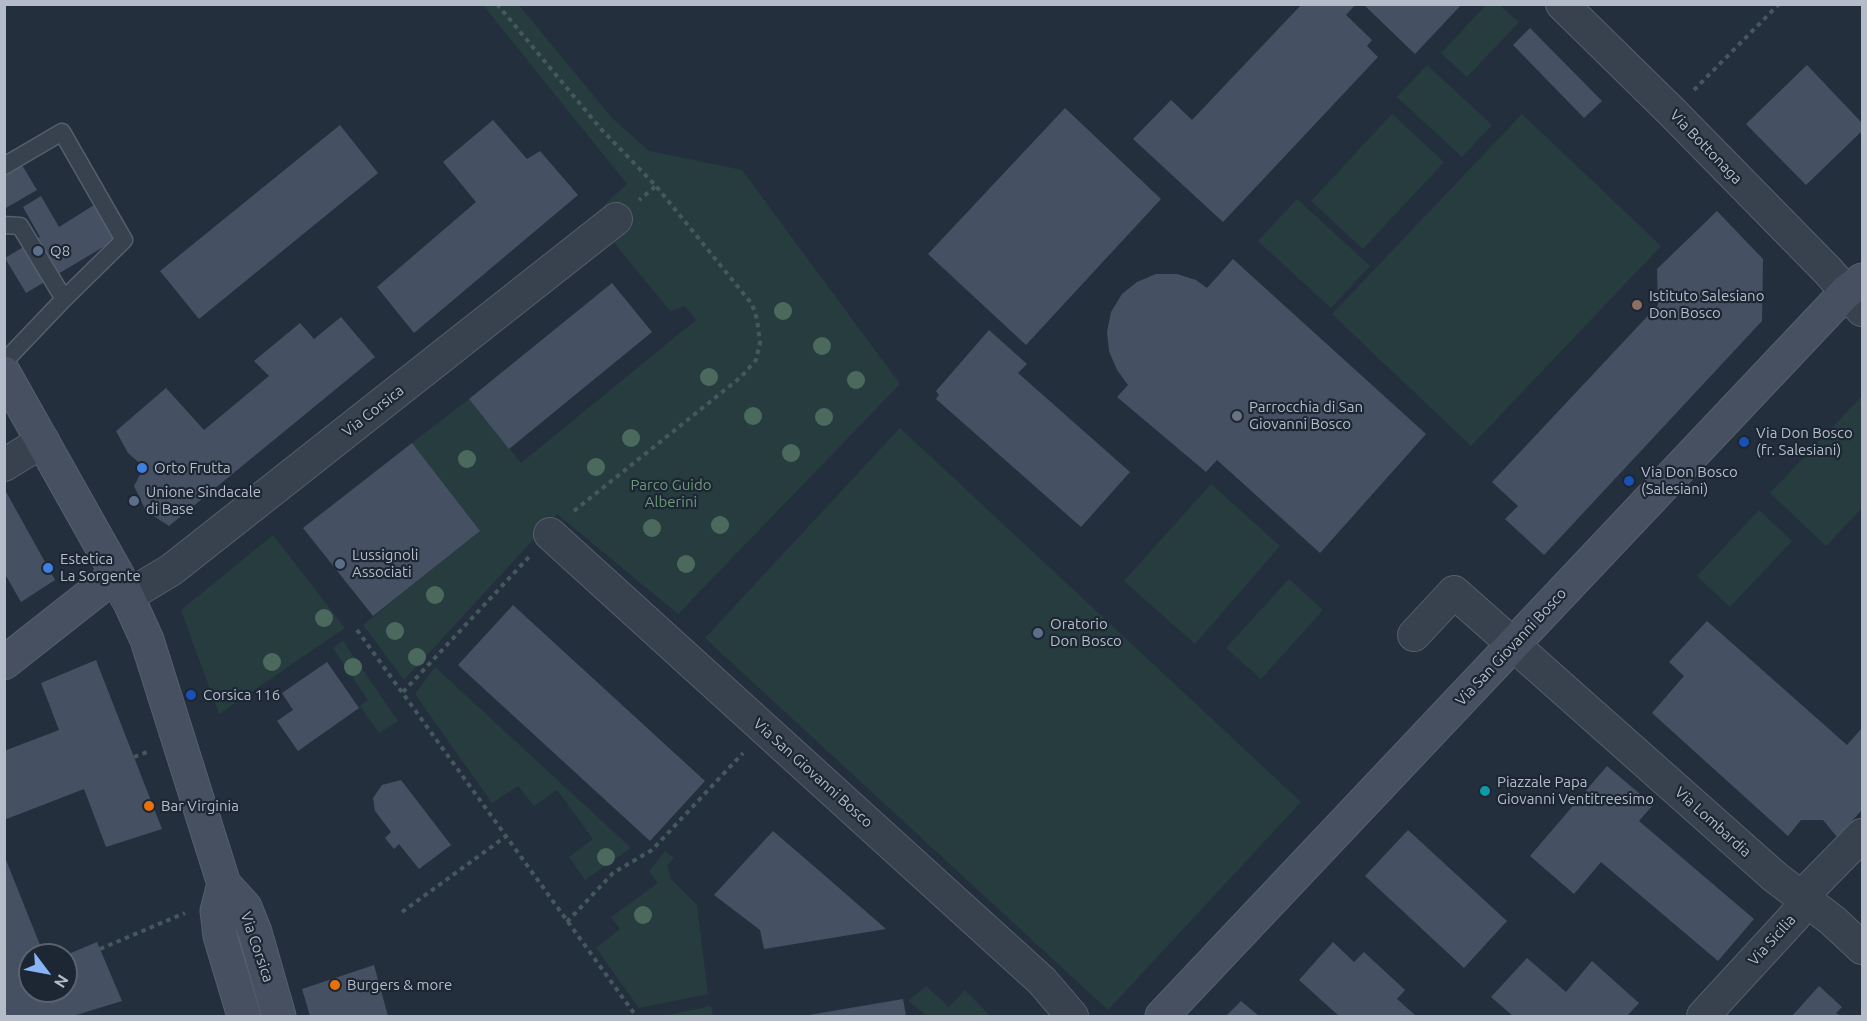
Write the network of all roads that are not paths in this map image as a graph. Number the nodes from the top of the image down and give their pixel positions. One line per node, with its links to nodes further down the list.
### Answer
1 (1562, 4): 5 (street, Via Bottonaga)
2 (4, 166): 6 (lane)
3 (616, 219): 12 (street, Via Corsica)
4 (4, 225): 6 (lane)
5 (1857, 294): 14 (street, Via San Giovanni Bosco)
6 (64, 299): 7 (lane)
7 (4, 362)
8 (4, 374): 9 (street, Via Corsica)
9 (43, 441): 10 (street); 12 (street, Via Corsica)
10 (4, 465)
11 (550, 534): 22 (street, Via San Giovanni Bosco)
12 (122, 585): 15 (street); 17 (street, Via Corsica)
13 (1414, 634): 14 (street, Via Lombardia)
14 (1512, 644): 18 (street, Via Lombardia); 23 (street, Via San Giovanni Bosco)
15 (4, 663)
16 (1863, 835): 18 (street, Via Sicilia)
17 (224, 884): 20 (street, Via Corsica); 21 (street, Via Corsica)
18 (1804, 900): 19 (street, Via Lombardia); 24 (street, Via Sicilia)
19 (1863, 948)
20 (244, 1017)
21 (279, 1017)
22 (1072, 1017)
23 (1162, 1017)
24 (1703, 1017)

